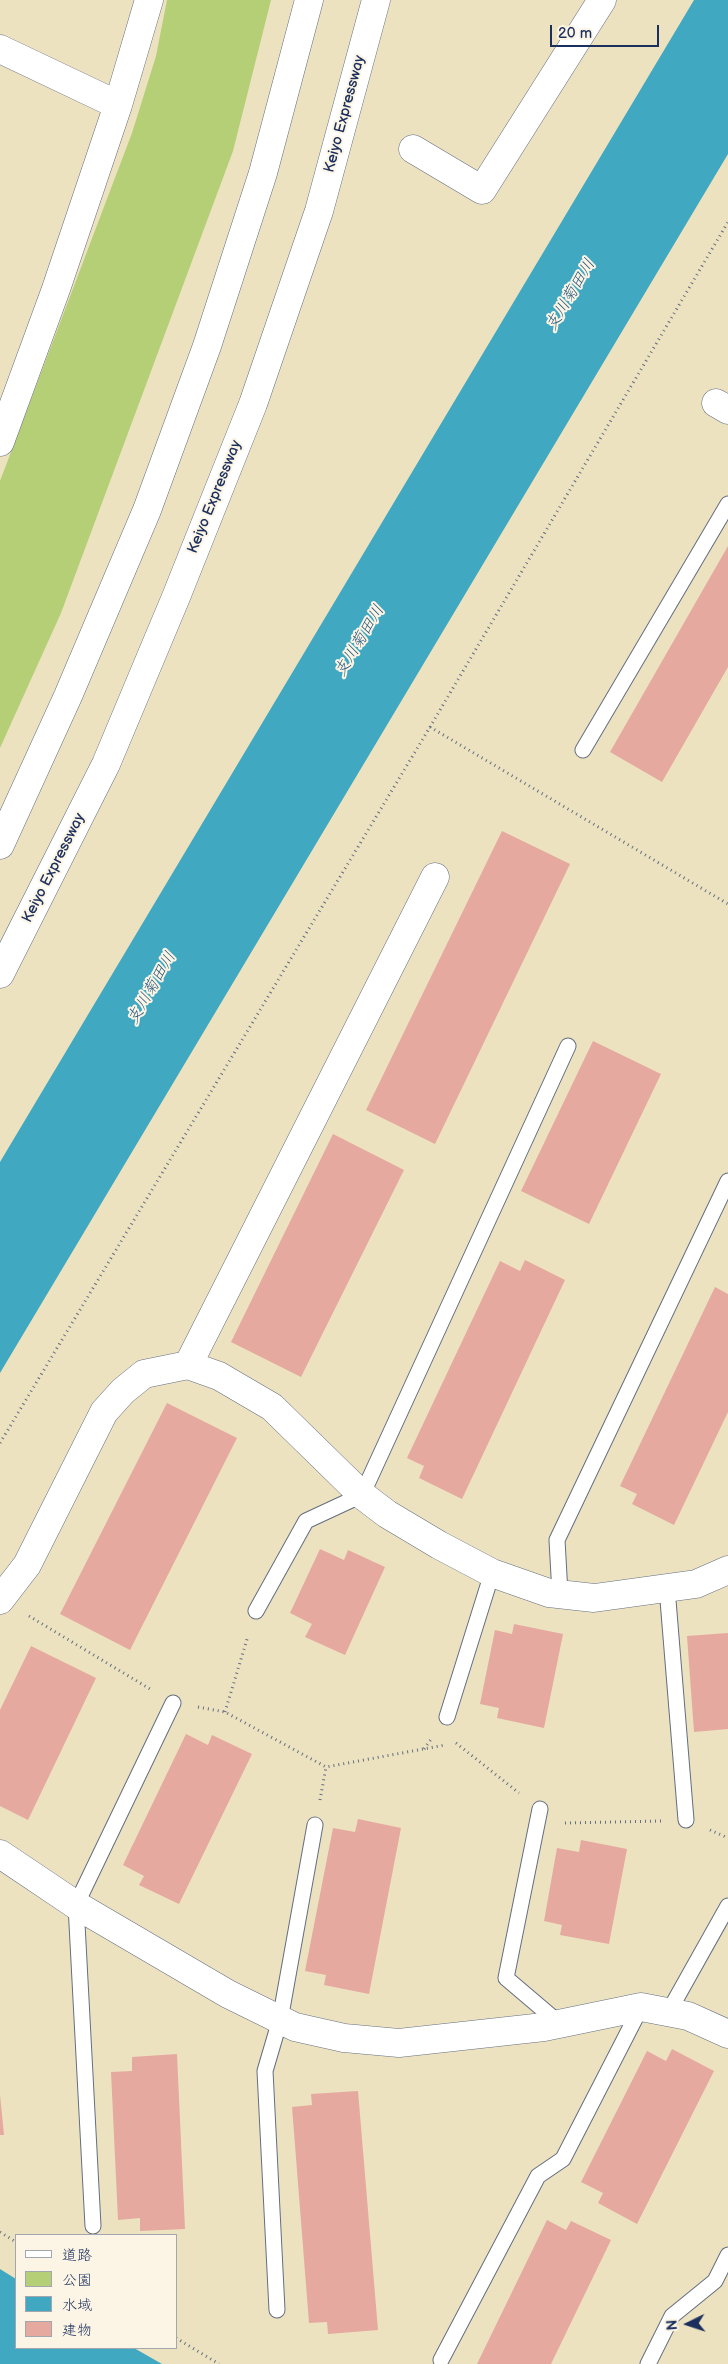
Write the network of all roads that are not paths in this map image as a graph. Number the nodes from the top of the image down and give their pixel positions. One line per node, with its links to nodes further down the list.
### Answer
1 (149, 0): 6 (main road)
2 (309, 0): 11 (main road)
3 (376, 0): 13 (main road, Keiyo Expressway)
4 (602, 0): 7 (main road)
5 (0, 48): 6 (main road)
6 (118, 105): 8 (main road)
7 (413, 149)
8 (0, 442)
9 (728, 504): 10 (lane)
10 (583, 750)
11 (0, 845)
12 (435, 877): 16 (main road)
13 (0, 974)
14 (568, 1046): 17 (lane)
15 (728, 1181): 21 (lane)
16 (188, 1365): 17 (main road); 22 (main road)
17 (362, 1495): 19 (main road); 23 (lane)
18 (728, 1570): 20 (main road)
19 (492, 1573): 21 (main road); 25 (lane)
20 (667, 1588): 21 (main road); 27 (lane)
21 (560, 1594)
22 (0, 1600)
23 (256, 1611)
24 (173, 1703): 30 (lane)
25 (447, 1717)
26 (540, 1810): 35 (lane)
27 (686, 1820)
28 (315, 1825): 34 (lane)
29 (0, 1854): 30 (main road)
30 (76, 1905): 34 (main road); 37 (lane)
31 (728, 1906): 33 (lane)
32 (641, 2007): 33 (main road); 35 (main road); 40 (lane)
33 (668, 2013): 36 (main road)
34 (280, 2020): 35 (main road); 39 (lane)
35 (559, 2023)
36 (728, 2034)
37 (93, 2226)
38 (728, 2255): 41 (lane)
39 (278, 2310)
40 (442, 2360)
41 (648, 2364)

